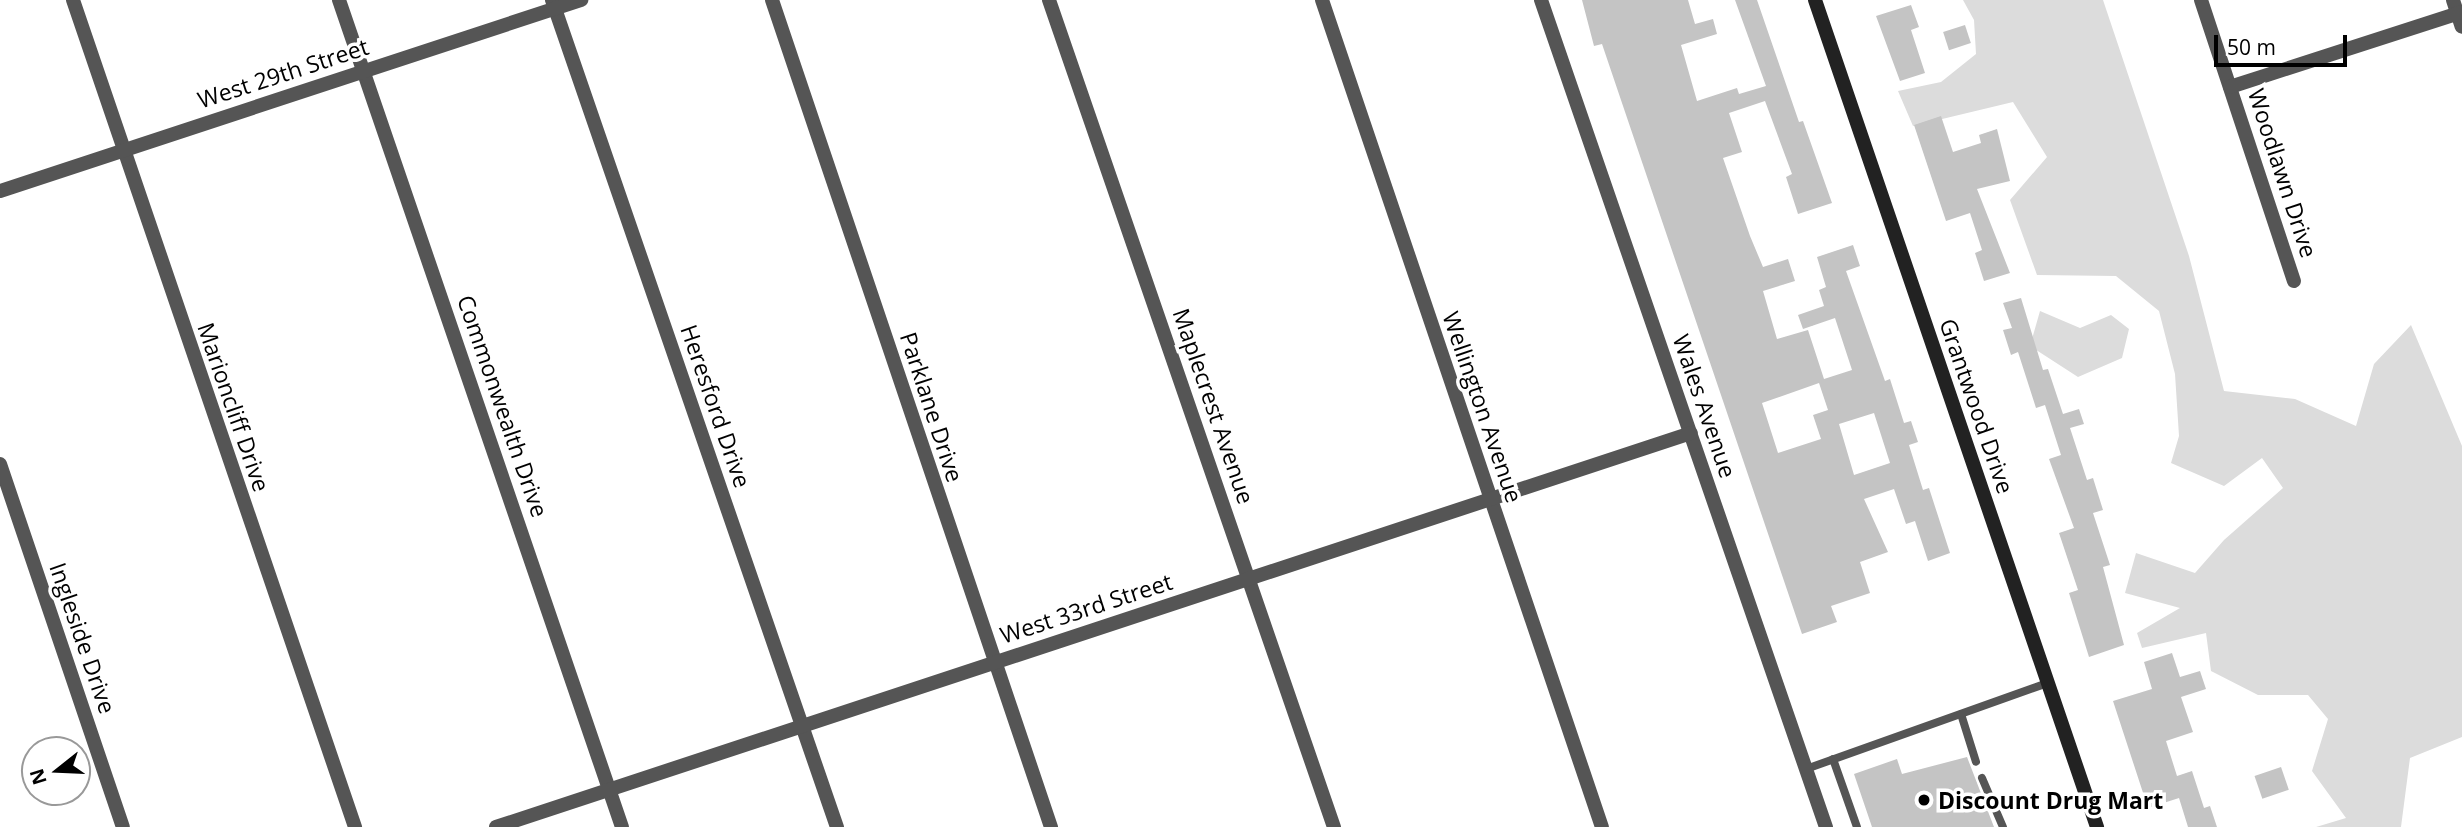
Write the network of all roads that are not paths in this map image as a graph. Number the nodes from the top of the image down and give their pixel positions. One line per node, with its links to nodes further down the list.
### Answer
1 (73, 0): 14 (street, Marioncliff Drive)
2 (339, 0): 12 (street, Commonwealth Drive)
3 (580, 0): 10 (street, West 29th Street)
4 (772, 0): 21 (street, Parklane Drive)
5 (1049, 0): 20 (street, Maplecrest Avenue)
6 (1322, 0): 19 (street, Wellington Avenue)
7 (1541, 0): 17 (street, Wales Avenue)
8 (1815, 0): 22 (street, Grantwood Drive)
9 (2201, 0): 13 (street, Woodlawn Drive)
10 (554, 4): 12 (street, West 29th Street); 24 (street, Heresford Drive)
11 (2459, 13): 13 (street)
12 (364, 71): 14 (street, West 29th Street); 29 (street, Commonwealth Drive)
13 (2231, 87): 16 (street, Woodlawn Drive)
14 (122, 151): 15 (street, West 29th Street); 31 (street, Marioncliff Drive)
15 (0, 191)
16 (2294, 281)
17 (1691, 433): 19 (street, West 33rd Street); 27 (street, Wales Avenue)
18 (0, 464): 30 (street, Ingleside Drive)
19 (1491, 501): 20 (street, West 33rd Street); 37 (street, Wellington Avenue)
20 (1250, 580): 21 (street, West 33rd Street); 36 (street, Maplecrest Avenue)
21 (993, 662): 24 (street, West 33rd Street); 35 (street, Parklane Drive)
22 (2048, 683): 23 (lane); 41 (street, Grantwood Drive)
23 (1961, 714): 25 (lane); 26 (lane)
24 (803, 728): 29 (street, West 33rd Street); 34 (street, Heresford Drive)
25 (1833, 759): 27 (lane); 39 (lane)
26 (1976, 762)
27 (1806, 769): 38 (street, Wales Avenue)
28 (1982, 778): 40 (lane)
29 (611, 791): 32 (street, West 33rd Street); 33 (street, Commonwealth Drive)
30 (123, 827)
31 (355, 827)
32 (496, 827)
33 (622, 827)
34 (837, 827)
35 (1051, 827)
36 (1334, 827)
37 (1602, 827)
38 (1826, 827)
39 (1857, 827)
40 (2003, 827)
41 (2097, 827)

